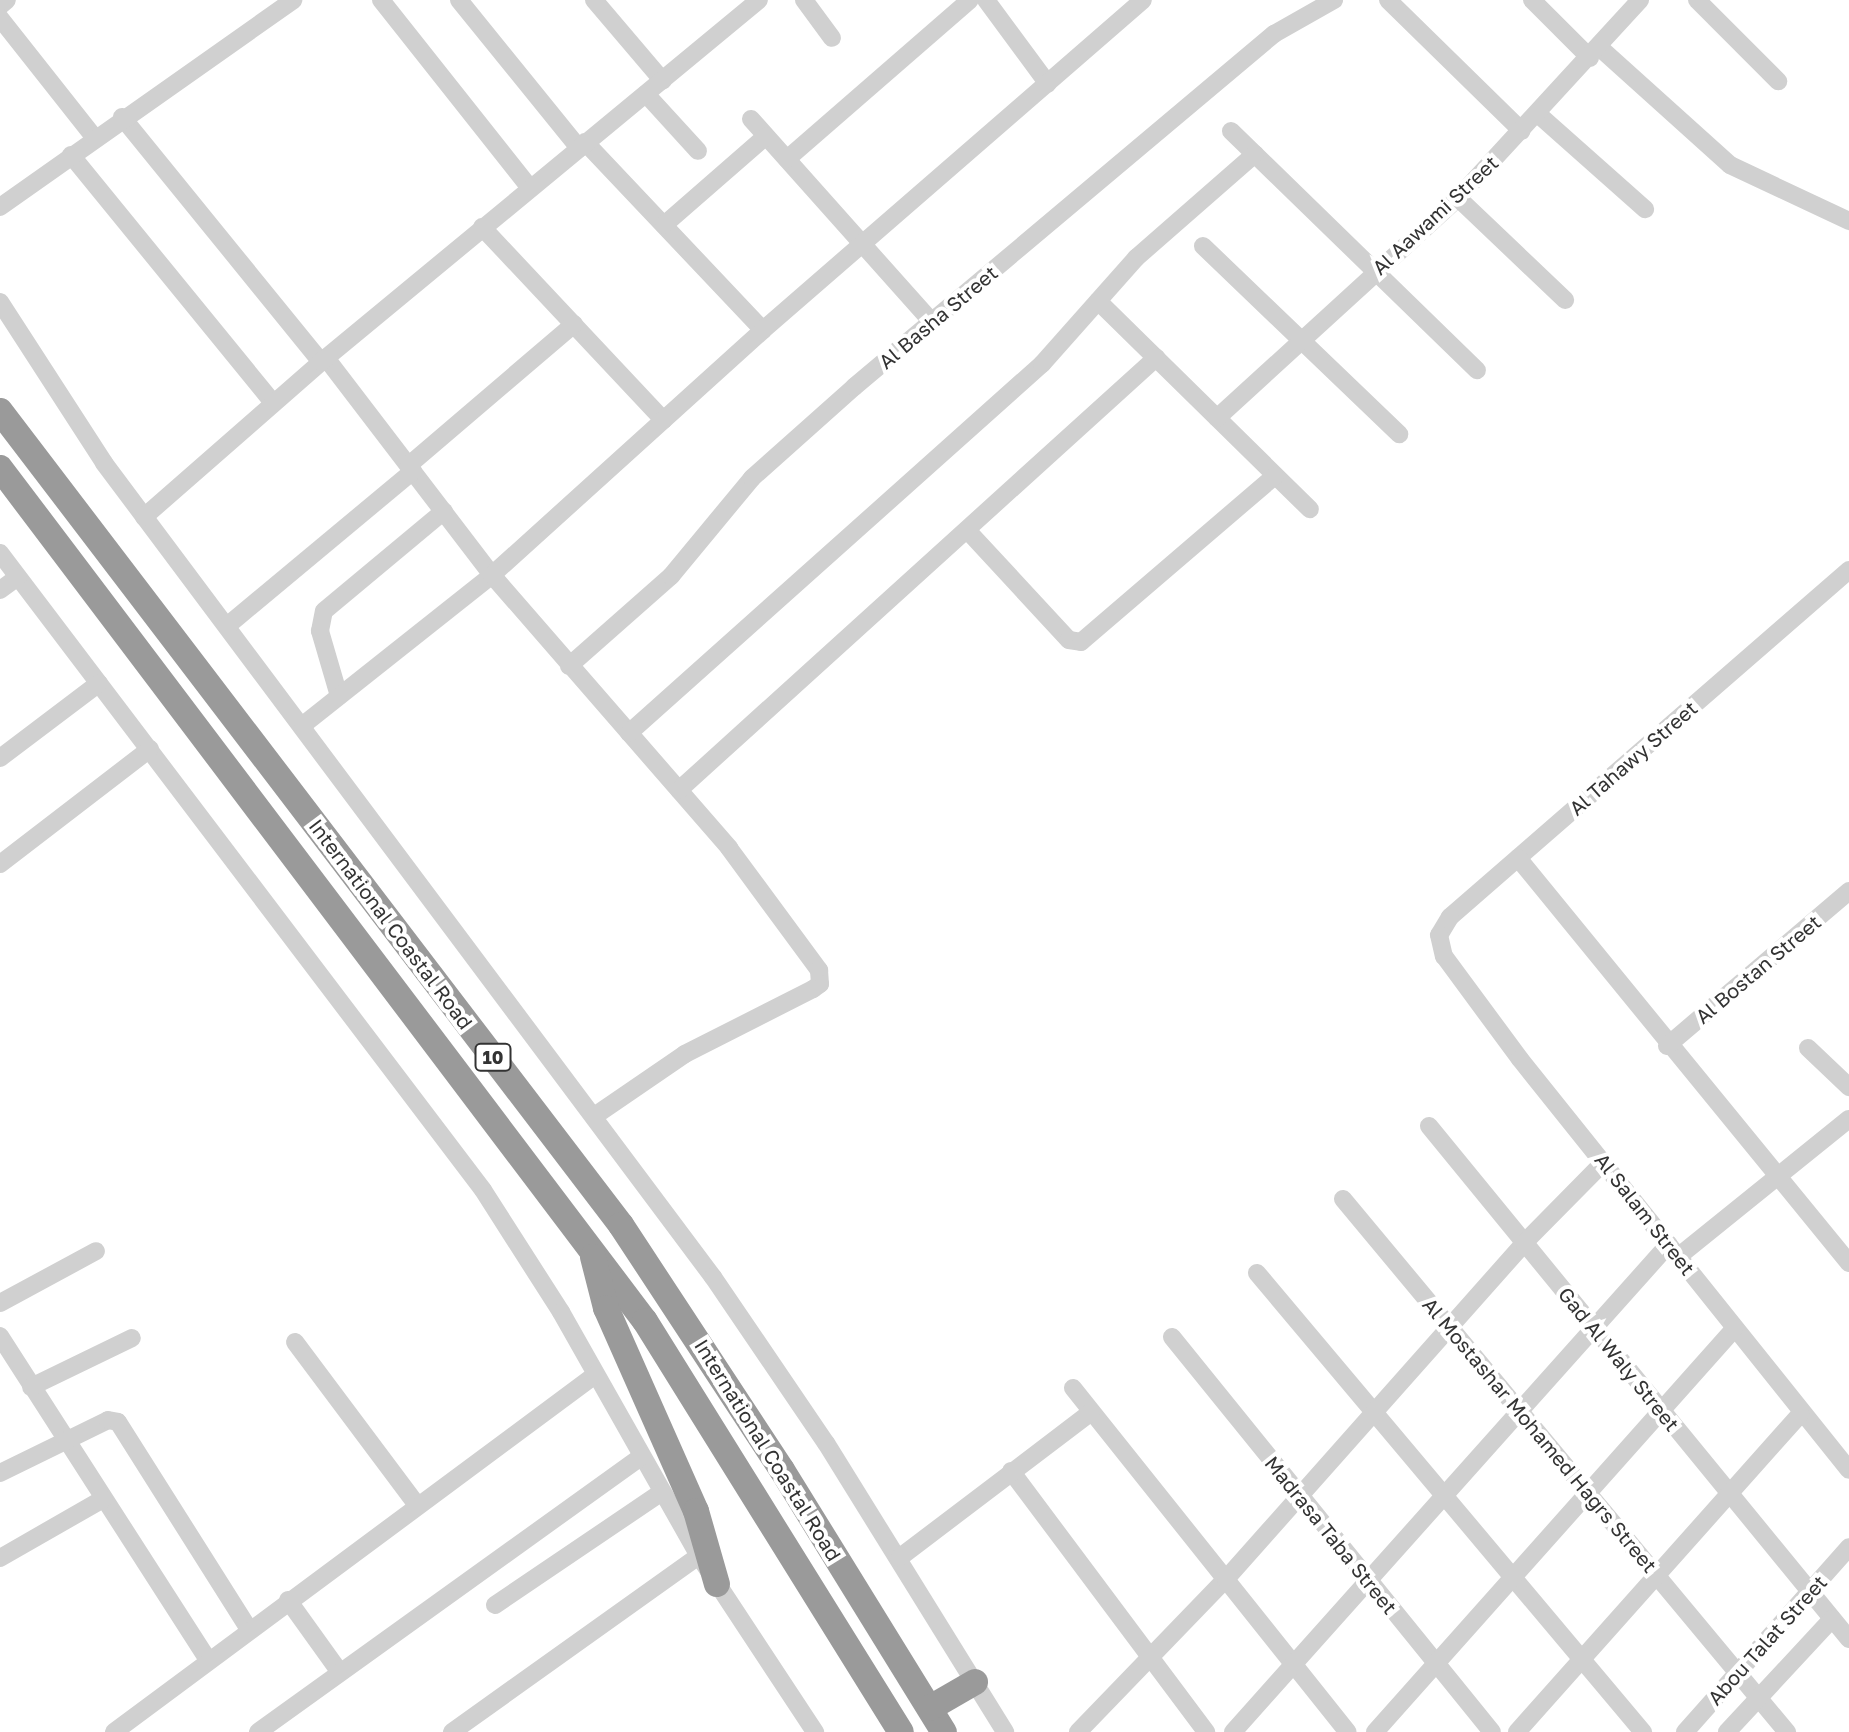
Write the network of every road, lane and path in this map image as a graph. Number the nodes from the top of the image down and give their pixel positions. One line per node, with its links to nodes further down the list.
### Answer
1 (7, 0): 16 (street)
2 (293, 0): 25 (street)
3 (381, 0): 36 (street)
4 (459, 0): 31 (street)
5 (594, 0): 20 (street)
6 (804, 0): 18 (street)
7 (970, 0): 35 (street)
8 (986, 0): 22 (street)
9 (1143, 0): 22 (street)
10 (1334, 0): 49 (street, Al Basha Street)
11 (1388, 0): 28 (street)
12 (1532, 0): 19 (street)
13 (1640, 0): 19 (street, Al Aawami Street)
14 (1697, 0): 21 (street)
15 (747, 4): 20 (street)
16 (0, 6)
17 (0, 18): 30 (street)
18 (832, 38)
19 (1595, 52): 24 (street, Al Aawami Street); 40 (street)
20 (663, 81): 23 (street)
21 (1778, 81)
22 (1048, 84): 43 (street)
23 (646, 94): 31 (street); 32 (street)
24 (1539, 115): 28 (street, Al Aawami Street); 39 (street)
25 (122, 117): 30 (street); 54 (street)
26 (751, 119): 29 (street)
27 (1231, 131): 33 (street)
28 (1522, 131): 37 (street, Al Aawami Street)
29 (766, 136): 35 (street); 41 (street)
30 (94, 137): 34 (street)
31 (582, 145): 36 (street); 41 (street)
32 (698, 151)
33 (1255, 154): 45 (street); 47 (street)
34 (71, 155): 38 (street); 56 (street)
35 (787, 159): 43 (street)
36 (530, 188): 42 (street)
37 (1458, 198): 45 (street, Al Aawami Street); 46 (street)
38 (0, 207)
39 (1645, 209)
40 (1849, 221)
41 (664, 225): 51 (street)
42 (482, 227): 50 (street); 54 (street)
43 (862, 243): 49 (street); 51 (street)
44 (1203, 246): 52 (street)
45 (1375, 272): 52 (street, Al Aawami Street); 55 (street)
46 (1565, 300)
47 (1098, 301): 53 (street); 78 (street)
48 (0, 302): 66 (street)
49 (932, 322): 74 (street, Al Basha Street)
50 (574, 324): 59 (street); 62 (street)
51 (763, 330): 59 (street)
52 (1302, 341): 58 (street, Al Aawami Street); 60 (street)
53 (1156, 358): 58 (street); 67 (street)
54 (324, 360): 56 (street); 62 (street)
55 (1477, 370)
56 (273, 403): 66 (street)
57 (0, 411): 153 (highway, International Coastal Road / 10)
58 (1217, 418): 63 (street)
59 (663, 420): 70 (street)
60 (1399, 434)
61 (0, 468): 96 (highway, International Coastal Road / 10)
62 (411, 468): 65 (street); 73 (street)
63 (1275, 476): 64 (street); 67 (street)
64 (1310, 509)
65 (444, 511): 70 (street); 76 (street)
66 (144, 517): 73 (street)
67 (967, 530): 81 (street)
68 (0, 553): 71 (street)
69 (1849, 570): 82 (street, Al Tahawy Street)
70 (492, 575): 74 (street); 76 (street)
71 (18, 577): 72 (street); 75 (street)
72 (0, 590)
73 (227, 626): 77 (street)
74 (569, 666): 78 (street)
75 (99, 683): 79 (street); 80 (street)
76 (339, 696): 77 (street)
77 (303, 725): 89 (street)
78 (629, 733): 81 (street)
79 (150, 749): 83 (street); 109 (street)
80 (0, 758)
81 (679, 790): 89 (street)
82 (1518, 858): 85 (street, Al Tahawy Street); 86 (street)
83 (0, 864)
84 (1849, 891): 86 (street, Al Bostan Street)
85 (1444, 956): 92 (street, Al Salam Street)
86 (1667, 1046): 93 (street)
87 (1808, 1048): 88 (street)
88 (1849, 1087)
89 (596, 1115): 132 (street)
90 (1849, 1119): 93 (street)
91 (1429, 1126): 95 (street, Gad Al Waly Street)
92 (1604, 1162): 95 (street); 97 (street, Al Salam Street)
93 (1775, 1176): 97 (street); 99 (street)
94 (1343, 1199): 102 (street, Al Mostashar Mohamed Hagrs Street)
95 (1524, 1243): 102 (street); 103 (street, Gad Al Waly Street)
96 (590, 1246): 137 (highway); 159 (highway, International Coastal Road / 10)
97 (1674, 1250): 103 (street); 104 (street, Al Salam Street)
98 (96, 1251): 101 (street)
99 (1849, 1263)
100 (1257, 1273): 113 (street)
101 (0, 1303)
102 (1450, 1327): 113 (street); 114 (street, Al Mostashar Mohamed Hagrs Street)
103 (1594, 1328): 112 (street, Gad Al Waly Street); 114 (street)
104 (1734, 1329): 112 (street); 116 (street, Al Salam Street)
105 (0, 1336): 110 (street)
106 (1172, 1337): 125 (street, Madrasa Taba Street)
107 (132, 1338): 110 (street)
108 (295, 1342): 128 (street)
109 (595, 1375): 118 (street); 128 (street)
110 (31, 1387): 117 (street)
111 (1073, 1388): 115 (street)
112 (1661, 1410): 123 (street); 124 (street, Gad Al Waly Street)
113 (1374, 1411): 125 (street); 126 (street)
114 (1520, 1411): 123 (street, Al Mostashar Mohamed Hagrs Street); 126 (street)
115 (1091, 1412): 120 (street); 135 (street)
116 (1800, 1414): 119 (street, Al Salam Street); 124 (street)
117 (65, 1441): 121 (street); 127 (street); 142 (street)
118 (641, 1457): 122 (street); 149 (street)
119 (1849, 1470)
120 (1011, 1471): 132 (street); 146 (street)
121 (0, 1473)
122 (662, 1492): 130 (street); 140 (street)
123 (1588, 1492): 133 (street, Al Mostashar Mohamed Hagrs Street); 134 (street)
124 (1730, 1494): 133 (street); 138 (street, Gad Al Waly Street)
125 (1298, 1495): 135 (street); 136 (street, Madrasa Taba Street)
126 (1444, 1495): 134 (street); 136 (street)
127 (103, 1499): 131 (street); 144 (street)
128 (416, 1504): 139 (street)
129 (1849, 1547): 138 (street, Abou Talat Street)
130 (699, 1556): 137 (street); 157 (street)
131 (0, 1558)
132 (899, 1558): 151 (street)
133 (1657, 1575): 145 (street); 150 (street, Al Mostashar Mohamed Hagrs Street)
134 (1512, 1576): 145 (street); 147 (street)
135 (1226, 1579): 146 (street); 148 (street)
136 (1368, 1580): 147 (street, Madrasa Taba Street); 148 (street)
137 (717, 1584): 154 (street)
138 (1810, 1593): 141 (street, Gad Al Waly Street); 150 (street, Abou Talat Street)
139 (288, 1600): 142 (street); 149 (street)
140 (495, 1605)
141 (1832, 1619): 143 (street, Gad Al Waly Street); 152 (street, Abou Talat Street)
142 (249, 1629): 144 (street)
143 (1849, 1639)
144 (208, 1660): 155 (street)
145 (1583, 1660): 168 (street); 169 (street)
146 (1149, 1661): 162 (street); 163 (street)
147 (1434, 1662): 166 (street); 167 (street, Madrasa Taba Street)
148 (1294, 1664): 164 (street); 165 (street)
149 (339, 1671): 156 (street)
150 (1738, 1672): 152 (street, Al Mostashar Mohamed Hagrs Street); 170 (street, Abou Talat Street)
151 (975, 1682): 153 (highway); 161 (street)
152 (1759, 1696): 171 (street, Abou Talat Street); 172 (street, Al Mostashar Mohamed Hagrs Street)
153 (930, 1708): 160 (highway, International Coastal Road / 10)
154 (812, 1727): 158 (street)
155 (114, 1732)
156 (258, 1732)
157 (452, 1732)
158 (792, 1732)
159 (901, 1732)
160 (944, 1732)
161 (1005, 1732)
162 (1078, 1732)
163 (1206, 1732)
164 (1233, 1732)
165 (1348, 1732)
166 (1375, 1732)
167 (1492, 1732)
168 (1517, 1732)
169 (1643, 1732)
170 (1685, 1732)
171 (1727, 1732)
172 (1787, 1732)

